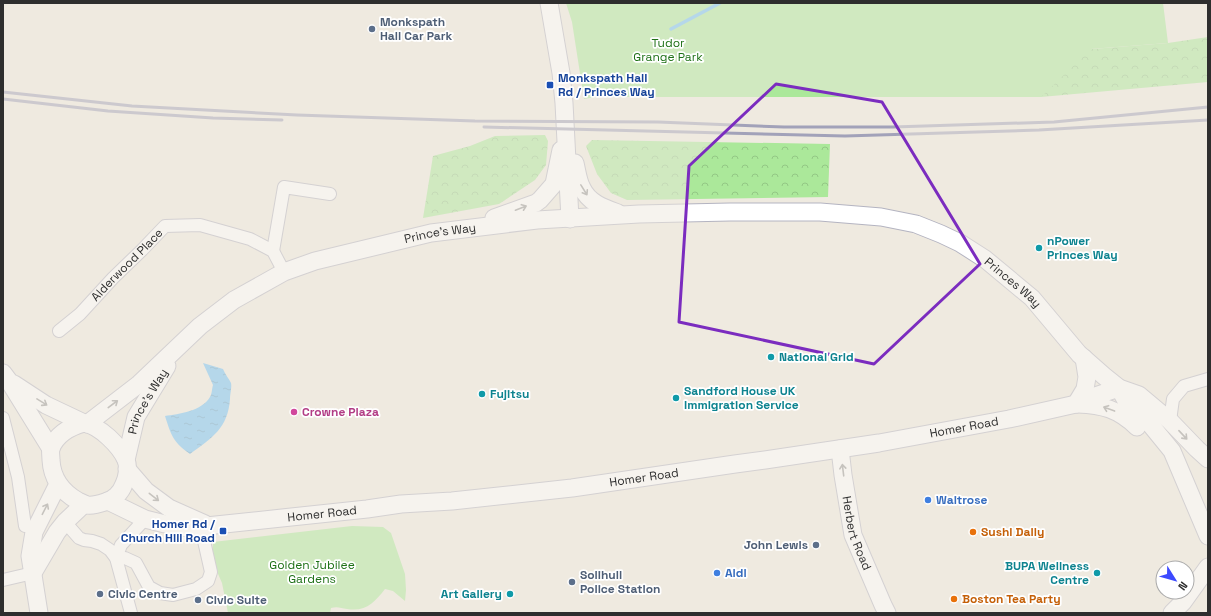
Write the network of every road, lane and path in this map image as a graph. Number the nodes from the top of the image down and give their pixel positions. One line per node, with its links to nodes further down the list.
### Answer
1 (549, 3): 2 (street)
2 (566, 126): 4 (street, one-way to 4); 6 (street); 7 (street, one-way to 2)
3 (330, 194): 8 (street)
4 (623, 215): 5 (street, Prince's Way); 6 (street, Prince's Way)
5 (881, 217): 12 (street, Princes Way)
6 (570, 219): 7 (street, Prince's Way)
7 (457, 230): 9 (street, Prince's Way)
8 (273, 251): 9 (street); 10 (street, Alderwood Place)
9 (284, 272): 11 (street, Prince's Way)
10 (59, 331)
11 (178, 347): 19 (street, Prince's Way, one-way to 11); 23 (street, Prince's Way)
12 (1084, 358): 15 (street, Princes Way); 16 (street)
13 (1208, 379): 18 (street)
14 (5, 381): 19 (street, one-way to 19); 20 (street)
15 (1119, 388): 16 (street, Homer Road); 18 (street, Princes Way); 25 (street, Princes Way)
16 (1076, 404): 21 (street, Homer Road); 25 (street, one-way to 16)
17 (3, 418): 30 (street)
18 (1170, 421): 22 (street, Princes Way, one-way to 22)
19 (85, 424): 20 (street); 23 (street)
20 (50, 449): 24 (street)
21 (840, 449): 31 (street, Homer Road); 41 (street, Herbert Road, one-way to 21)
22 (1208, 459)
23 (126, 464): 26 (street); 31 (street, one-way to 31)
24 (58, 484): 27 (street); 35 (street, one-way to 24)
25 (1186, 484): 32 (street, Princes Way)
26 (108, 501): 27 (street); 28 (street, Homer Road)
27 (84, 504): 29 (street)
28 (145, 519): 31 (street, Homer Road); 33 (street)
29 (65, 522): 33 (street); 35 (street)
30 (25, 526)
31 (209, 526): 33 (street)
32 (1208, 536)
33 (116, 558): 40 (street)
34 (1208, 567): 38 (street)
35 (33, 573): 36 (street); 39 (street)
36 (3, 580)
37 (1208, 590): 38 (street)
38 (1177, 607)
39 (39, 613)
40 (131, 613)
41 (887, 613)

